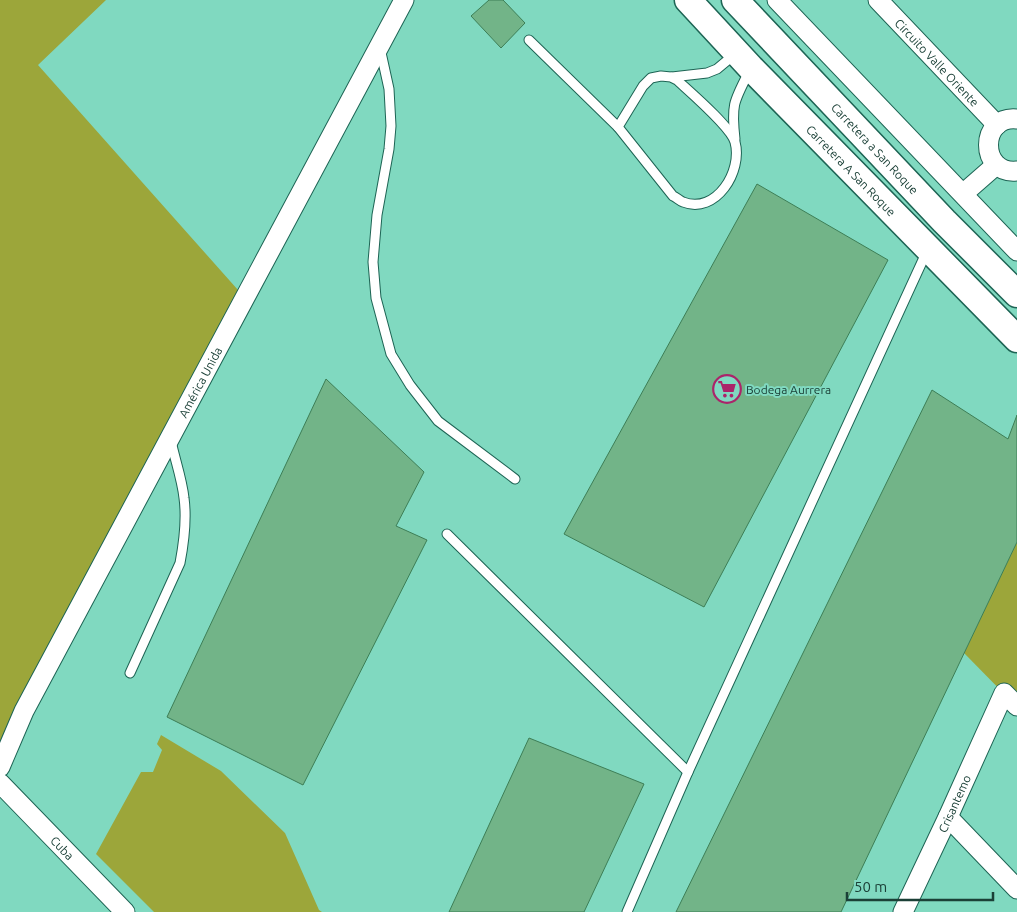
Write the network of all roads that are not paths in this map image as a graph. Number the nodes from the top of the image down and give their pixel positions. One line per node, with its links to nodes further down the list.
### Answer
1 (404, 0): 7 (street, América Unida)
2 (688, 0): 8 (main road, Carretera A San Roque)
3 (735, 0): 19 (main road, Carretera a San Roque)
4 (777, 0): 16 (street)
5 (878, 0): 11 (street, Circuito Valle Oriente)
6 (529, 40): 12 (lane)
7 (380, 45): 21 (street, América Unida); 22 (lane)
8 (744, 60): 9 (lane); 13 (lane); 17 (main road, Carretera A San Roque)
9 (671, 77): 12 (lane); 13 (lane)
10 (1017, 119): 11 (street)
11 (997, 125): 14 (street)
12 (618, 127): 13 (lane)
13 (734, 140)
14 (996, 165): 15 (street); 16 (street)
15 (1017, 172)
16 (964, 193): 18 (street)
17 (928, 249): 20 (main road, Carretera A San Roque); 27 (lane)
18 (1017, 251)
19 (1017, 294)
20 (1017, 339)
21 (170, 439): 24 (lane); 26 (street, América Unida)
22 (515, 479)
23 (447, 534): 27 (lane)
24 (130, 673)
25 (1010, 700): 29 (street, Crisantemo)
26 (0, 766)
27 (688, 772): 32 (lane)
28 (0, 783): 31 (street, Cuba)
29 (948, 818): 30 (street); 33 (street, Crisantemo)
30 (1017, 889)
31 (125, 912)
32 (627, 912)
33 (903, 912)

